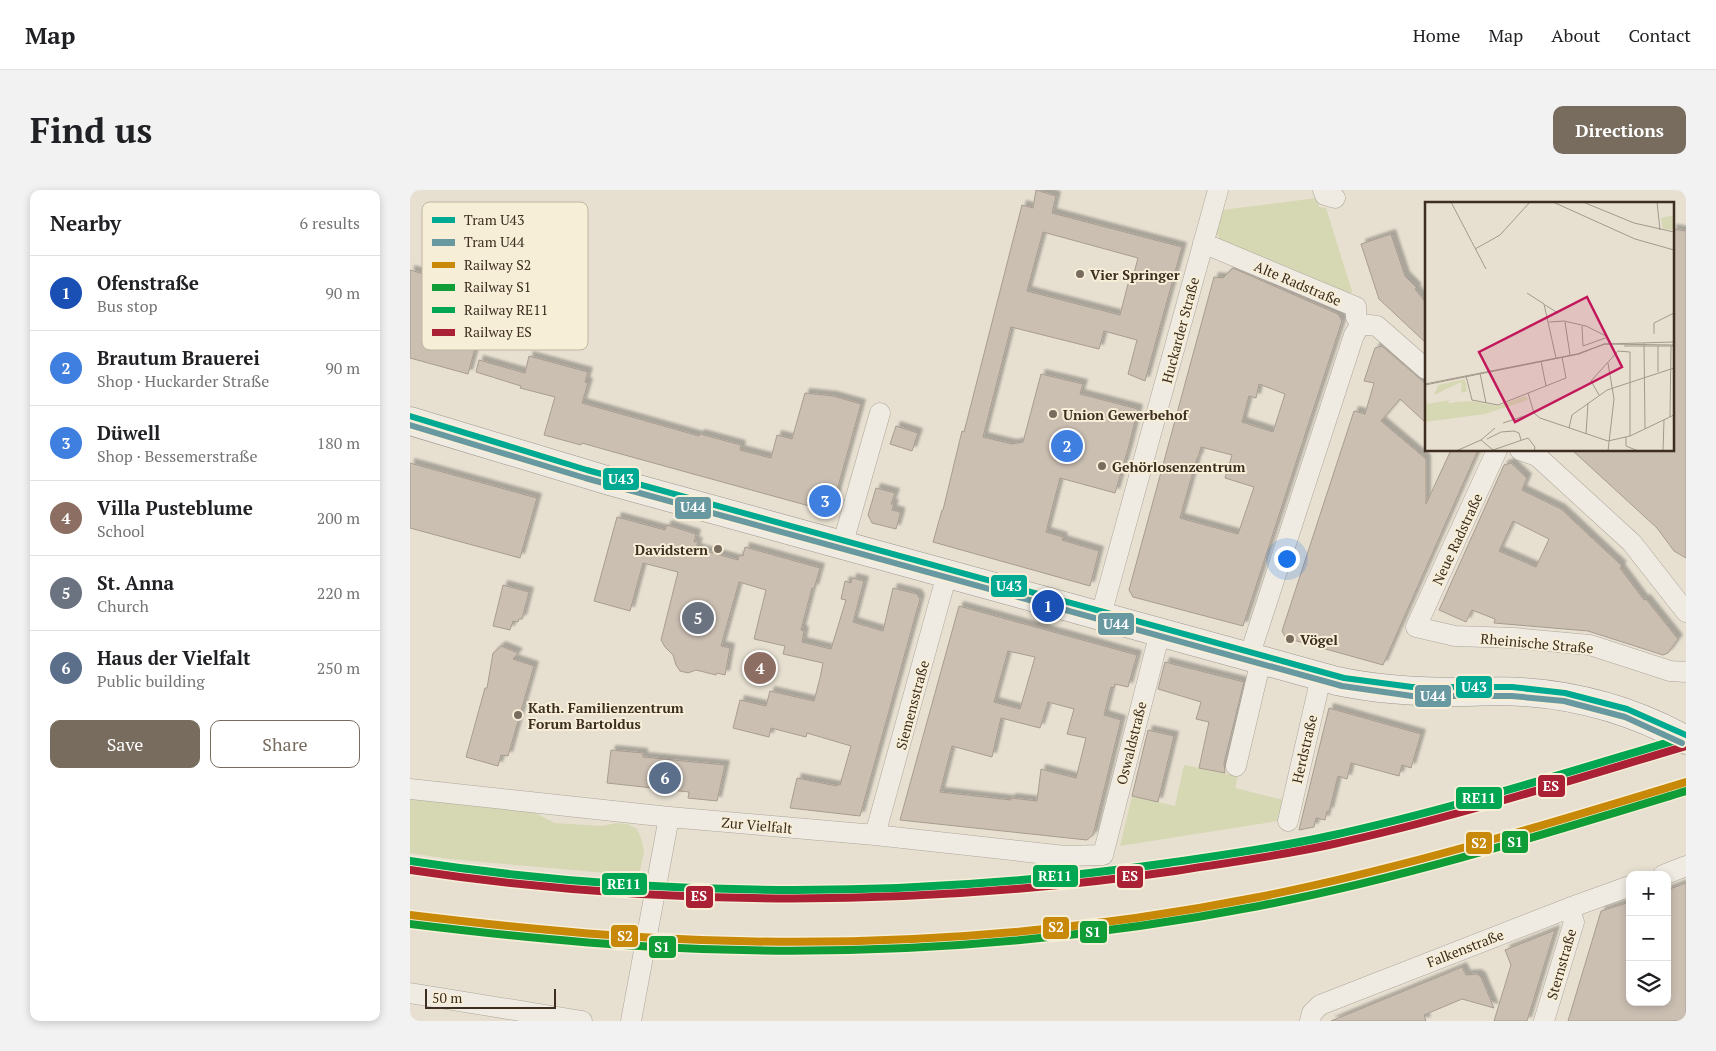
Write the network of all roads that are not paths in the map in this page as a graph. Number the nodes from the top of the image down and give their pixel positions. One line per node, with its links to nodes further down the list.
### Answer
1 (1218, 190): 2 (street, Huckarder Straße)
2 (1203, 243): 3 (street, Alte Radstraße); 12 (street, Huckarder Straße)
3 (1361, 324): 4 (street); 15 (street)
4 (1425, 368)
5 (880, 413): 9 (street)
6 (410, 421): 9 (main road)
7 (1497, 451): 13 (street, Neue Radstraße)
8 (1523, 451): 11 (street)
9 (842, 546): 10 (main road)
10 (947, 574): 12 (main road); 23 (street, Siemensstraße)
11 (1686, 612)
12 (1101, 615): 14 (main road)
13 (1416, 628): 16 (street, Rheinische Straße)
14 (1160, 632): 15 (main road); 24 (street, Oswaldstraße)
15 (1255, 659): 17 (main road); 19 (street)
16 (1686, 672)
17 (1321, 677): 18 (main road); 22 (street, Herdstraße)
18 (1678, 736)
19 (1236, 766)
20 (410, 789): 21 (street, Zur Vielfalt)
21 (669, 817): 23 (street, Zur Vielfalt); 31 (street)
22 (1288, 821)
23 (875, 835): 24 (street, Zur Vielfalt)
24 (1103, 854)
25 (1686, 866): 26 (street)
26 (1671, 872)
27 (1626, 887): 28 (street, Falkenstraße)
28 (1569, 908): 32 (street, Falkenstraße); 33 (street, Sternstraße)
29 (410, 994): 30 (street)
30 (582, 1021)
31 (631, 1021)
32 (1310, 1021)
33 (1544, 1021)

